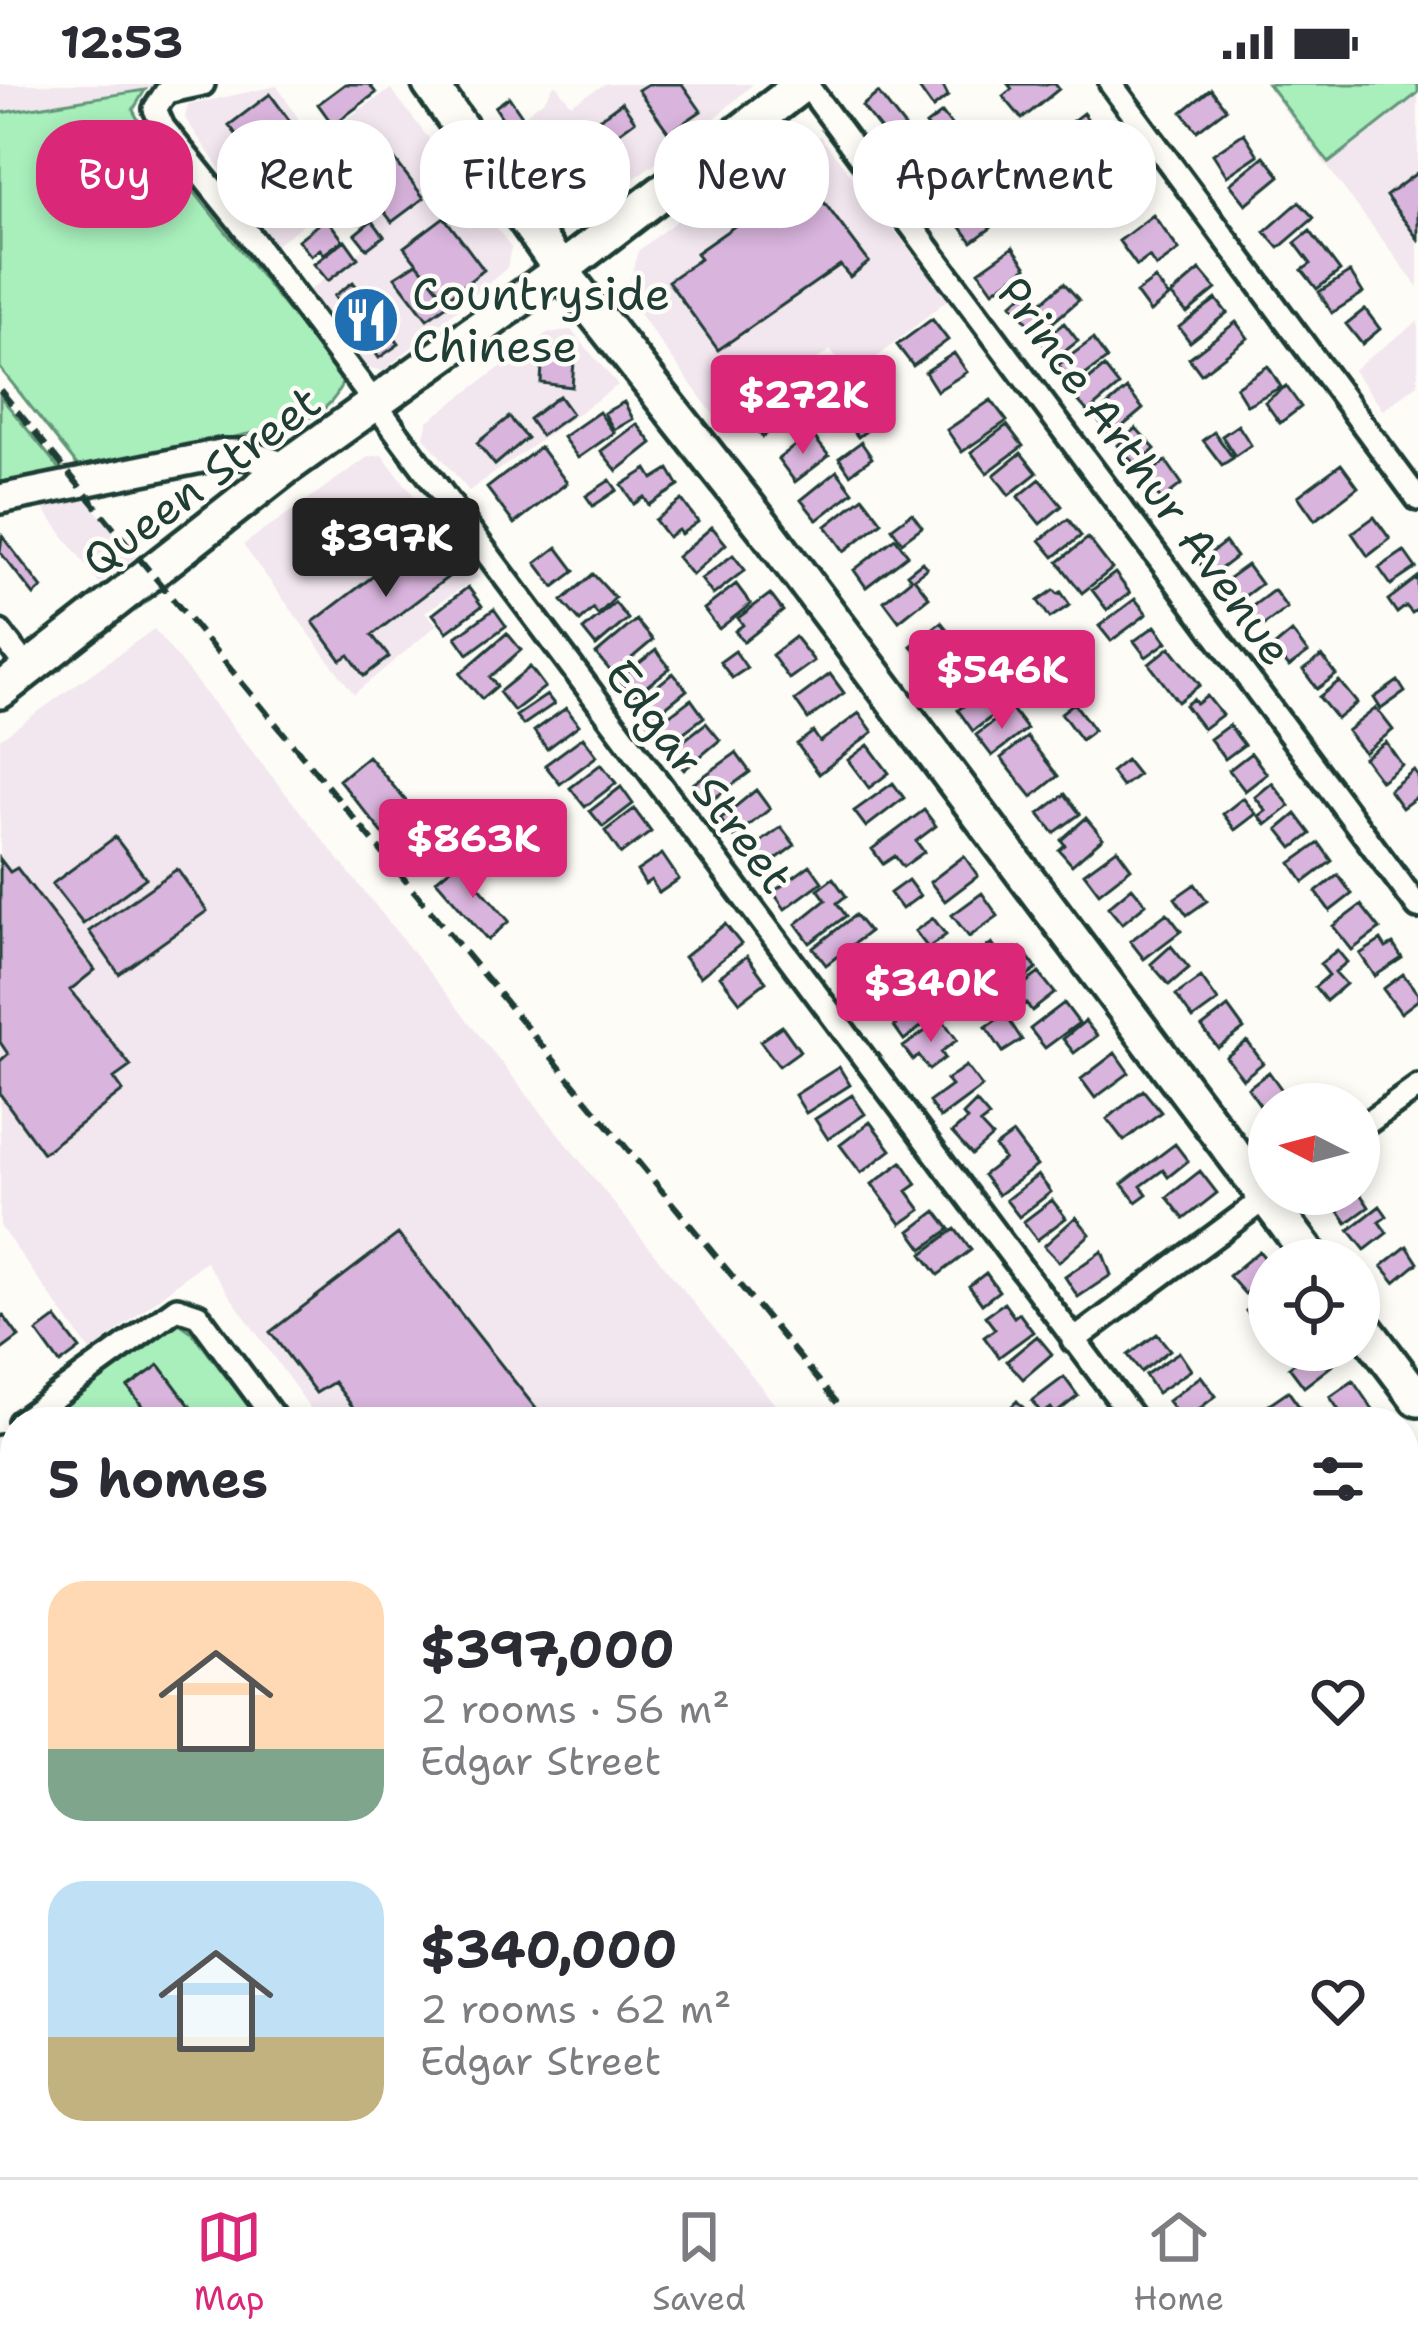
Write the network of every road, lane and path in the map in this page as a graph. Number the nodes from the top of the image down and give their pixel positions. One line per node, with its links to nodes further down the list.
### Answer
1 (202, 84): 6 (street, Edgar Street)
2 (430, 84): 5 (main road)
3 (804, 84): 5 (main road, Queen Street); 13 (street, Prince Arthur Avenue)
4 (1111, 84): 9 (street)
5 (561, 271): 6 (main road, Queen Street); 16 (main road)
6 (374, 407): 7 (main road, Queen Street); 18 (street, Edgar Street)
7 (286, 467): 8 (street); 11 (main road, Queen Street)
8 (1, 496)
9 (1418, 499)
10 (0, 632): 11 (street)
11 (28, 669): 12 (main road, Queen Street)
12 (0, 692)
13 (1418, 907)
14 (1418, 1088): 15 (street)
15 (1380, 1114)
16 (1248, 1168)
17 (1248, 1212): 18 (street)
18 (1073, 1341): 23 (street, Edgar Street)
19 (1380, 1349): 20 (main road)
20 (1418, 1399)
21 (41, 1407): 22 (street)
22 (266, 1407)
23 (1124, 1407)

